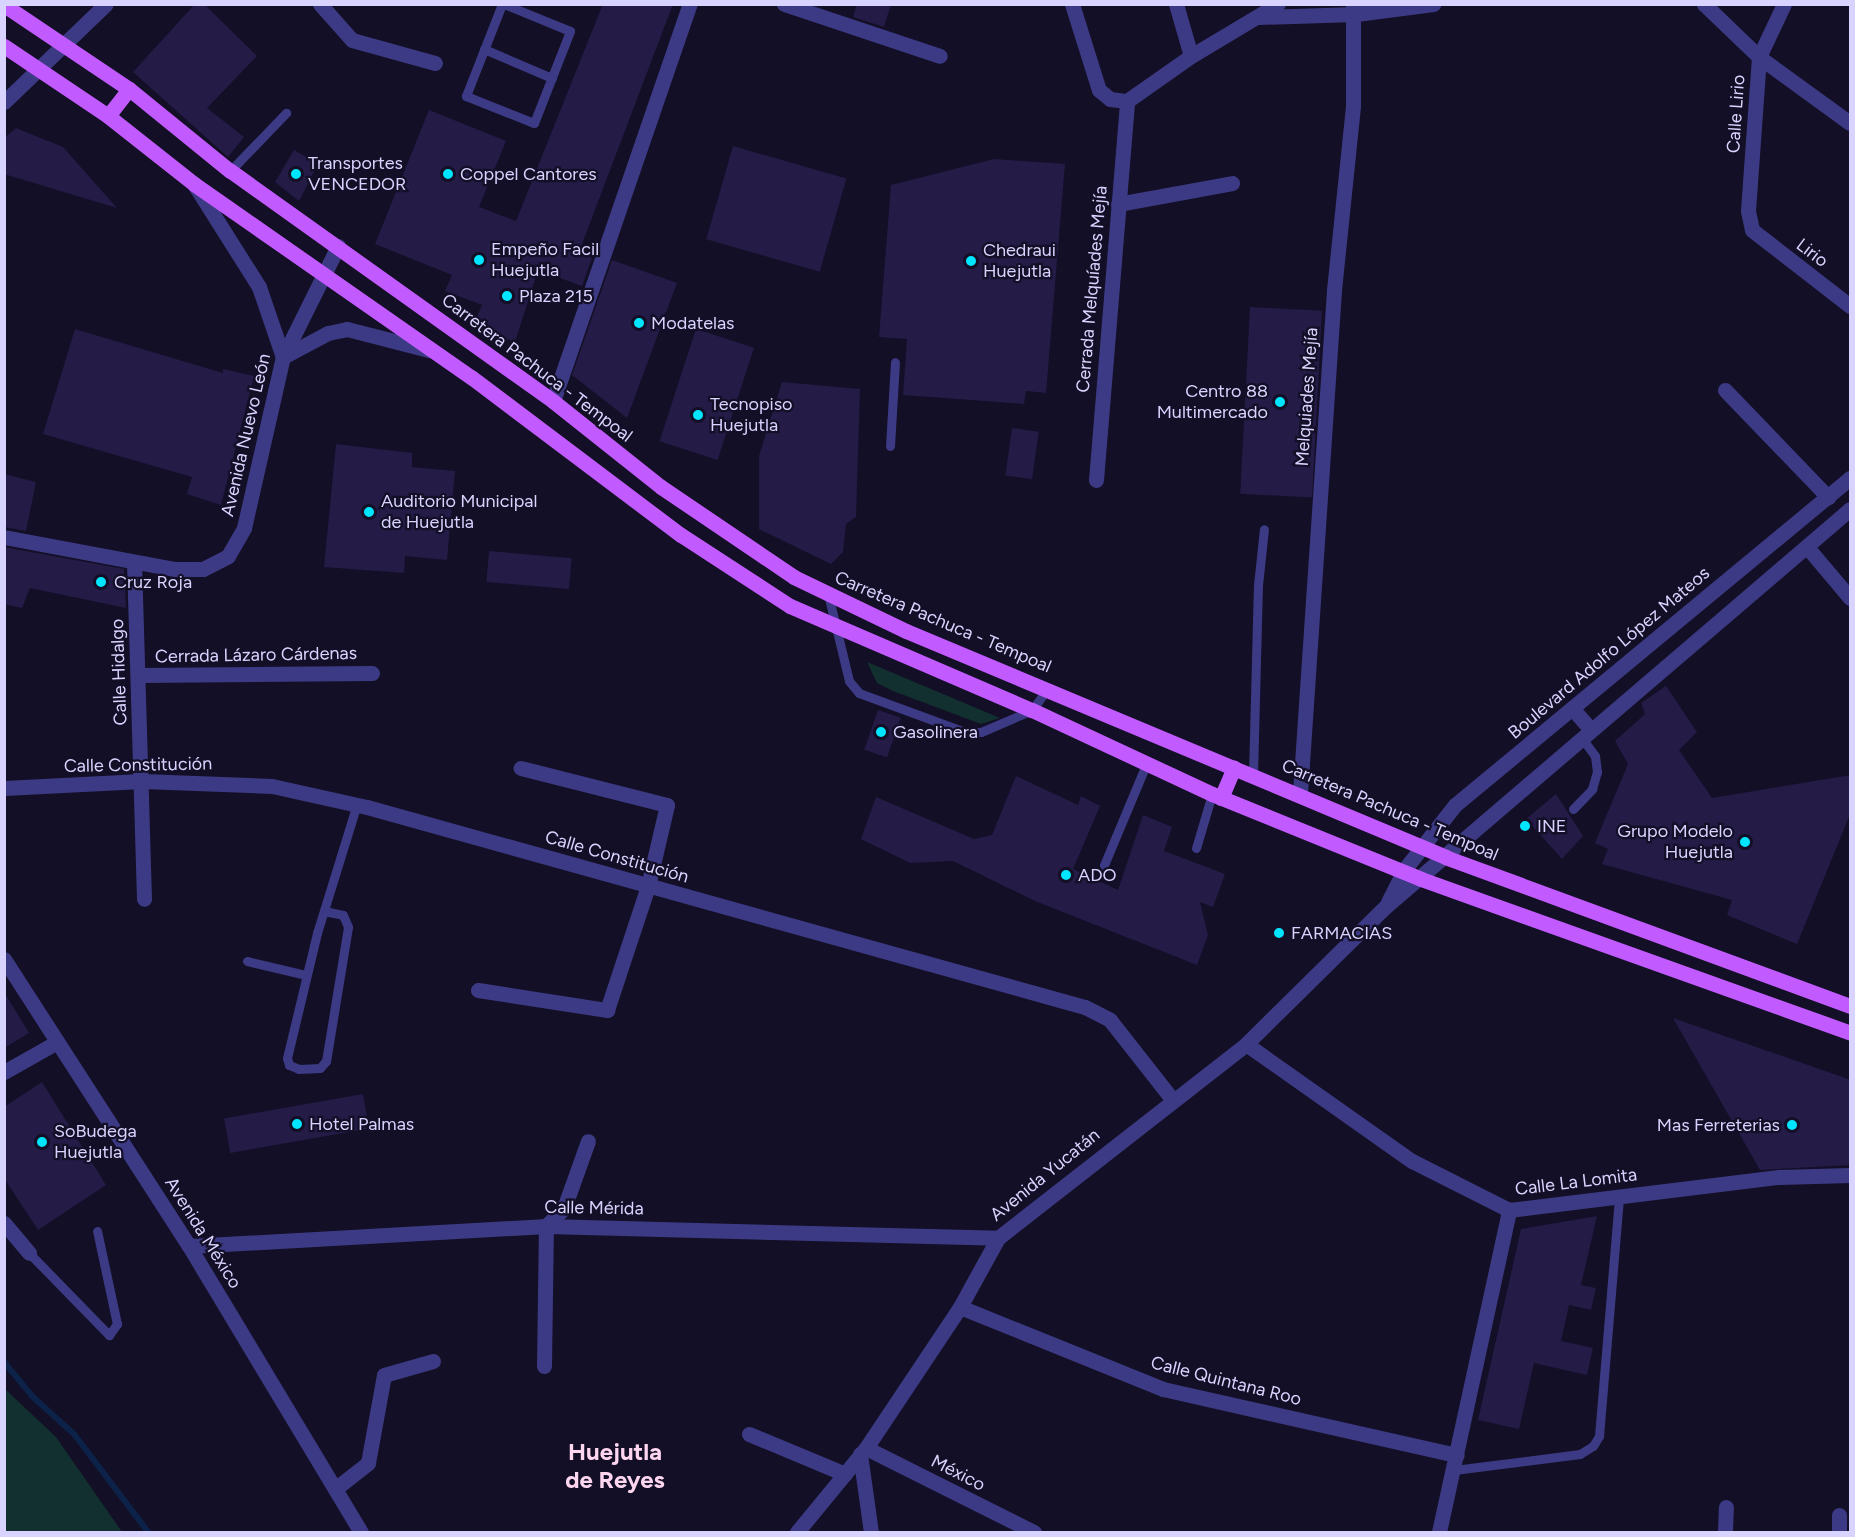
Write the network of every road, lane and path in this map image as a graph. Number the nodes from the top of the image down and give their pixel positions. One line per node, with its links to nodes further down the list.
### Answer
1 (106, 4): 25 (street)
2 (320, 4): 21 (street)
3 (503, 4): 13 (lane); 17 (lane)
4 (690, 4): 41 (street)
5 (784, 4): 18 (street)
6 (1072, 4): 24 (street)
7 (1176, 4): 19 (street)
8 (1278, 4): 15 (street)
9 (1433, 4): 14 (street)
10 (1704, 4): 20 (street)
11 (1784, 4): 20 (street, Calle Lirio)
12 (4, 5): 23 (main road, Carretera Pachuca - Tempoal, bridge)
13 (521, 8): 22 (lane)
14 (1355, 9): 15 (street); 66 (street, Melquiades Mejía)
15 (1259, 17): 19 (street)
16 (4, 46): 27 (main road, bridge)
17 (484, 50): 22 (lane); 22 (lane)
18 (940, 56)
19 (1191, 56): 24 (street)
20 (1759, 57): 28 (street); 33 (street, Calle Lirio)
21 (435, 63)
22 (552, 78)
23 (129, 89): 27 (main road); 29 (main road, Carretera Pachuca - Tempoal)
24 (1127, 101): 32 (street, Cerrada Melquíades Mejía)
25 (4, 102)
26 (286, 112): 29 (lane)
27 (108, 116): 31 (main road)
28 (1851, 123)
29 (230, 171): 34 (main road, Carretera Pachuca - Tempoal)
30 (1232, 183): 32 (street)
31 (194, 184): 35 (main road); 38 (street)
32 (1118, 204): 44 (street, Cerrada Melquíades Mejía)
33 (1752, 230): 36 (street, Lirio)
34 (338, 246): 35 (street, Avenida Nuevo León); 41 (main road, Carretera Pachuca - Tempoal)
35 (321, 273): 37 (main road); 38 (street, Avenida Nuevo León)
36 (1851, 306)
37 (429, 350): 38 (street); 53 (main road)
38 (283, 357): 50 (street, Avenida Nuevo León)
39 (895, 362): 42 (lane)
40 (1725, 390): 45 (street)
41 (553, 400): 51 (main road, Carretera Pachuca - Tempoal)
42 (890, 446)
43 (1851, 478): 45 (street, Boulevard Adolfo López Mateos)
44 (1096, 480)
45 (1828, 497): 57 (street, Boulevard Adolfo López Mateos)
46 (1851, 509): 49 (street)
47 (1264, 529): 63 (lane)
48 (4, 537): 50 (street, Avenida Nuevo León)
49 (1807, 547): 52 (street); 59 (street)
50 (134, 562): 55 (street, Calle Hidalgo)
51 (828, 594): 53 (lane); 56 (main road, Carretera Pachuca - Tempoal)
52 (1851, 598)
53 (836, 627): 58 (main road); 58 (lane)
54 (372, 673): 55 (street, Cerrada Lázaro Cárdenas)
55 (140, 675): 64 (street, Calle Hidalgo)
56 (1047, 688): 58 (lane); 62 (main road, Carretera Pachuca - Tempoal)
57 (1572, 708): 59 (street); 70 (street, Boulevard Adolfo López Mateos)
58 (1032, 710): 60 (main road)
59 (1586, 734): 69 (lane); 72 (street)
60 (1147, 762): 67 (main road); 73 (lane)
61 (521, 768): 76 (street)
62 (1234, 768): 63 (main road, Carretera Pachuca - Tempoal); 67 (main road)
63 (1253, 775): 66 (main road, Carretera Pachuca - Tempoal)
64 (142, 781): 65 (street, Calle Constitución); 68 (street, Calle Constitución); 77 (street, Calle Hidalgo)
65 (4, 788)
66 (1300, 793): 70 (main road, Carretera Pachuca - Tempoal)
67 (1217, 796): 71 (lane); 74 (main road)
68 (357, 804): 76 (street, Calle Constitución); 79 (lane)
69 (1573, 809)
70 (1425, 845): 72 (main road, Carretera Pachuca - Tempoal); 74 (street, Boulevard Adolfo López Mateos)
71 (1196, 848)
72 (1446, 857): 75 (street); 80 (main road, Carretera Pachuca - Tempoal)
73 (1104, 865)
74 (1404, 870): 75 (main road); 78 (street, Avenida Yucatán)
75 (1421, 879): 78 (street, Avenida Yucatán); 84 (main road)
76 (648, 886): 85 (street); 91 (street, Calle Constitución)
77 (144, 899)
78 (1385, 907): 89 (street, Avenida Yucatán)
79 (324, 911): 83 (lane); 83 (lane)
80 (1706, 953): 84 (main road); 86 (main road, Carretera Pachuca - Tempoal)
81 (4, 959): 88 (street, Avenida México)
82 (247, 961): 83 (lane)
83 (306, 975)
84 (1696, 975): 87 (main road)
85 (478, 990)
86 (1851, 1006)
87 (1851, 1033)
88 (57, 1042): 90 (street); 100 (street, Avenida México)
89 (1246, 1044): 91 (street, Avenida Yucatán); 95 (street, Calle La Lomita)
90 (4, 1072)
91 (1172, 1099): 99 (street, Avenida Yucatán)
92 (588, 1141): 97 (street)
93 (1851, 1175): 94 (street, Calle La Lomita)
94 (1619, 1197): 95 (street, Calle La Lomita); 107 (lane)
95 (1509, 1210): 107 (street)
96 (4, 1223): 101 (street)
97 (546, 1226): 99 (street, Calle Mérida); 100 (street, Calle Mérida); 104 (street)
98 (97, 1231): 101 (lane)
99 (998, 1238): 102 (street, Avenida Yucatán)
100 (189, 1246): 109 (street, Avenida México)
101 (30, 1253)
102 (960, 1307): 106 (street, Avenida Yucatán); 107 (street, Calle Quintana Roo)
103 (433, 1361): 109 (street)
104 (544, 1366)
105 (749, 1434): 108 (street)
106 (863, 1451): 108 (street, Avenida Yucatán); 114 (street); 115 (street, México)
107 (1456, 1463): 116 (street)
108 (844, 1474): 113 (street, Avenida Yucatán)
109 (334, 1489): 112 (street, Avenida México)
110 (1726, 1507): 117 (street)
111 (1839, 1515): 118 (street)
112 (361, 1533)
113 (797, 1533)
114 (871, 1533)
115 (1034, 1533)
116 (1439, 1533)
117 (1725, 1533)
118 (1839, 1533)

